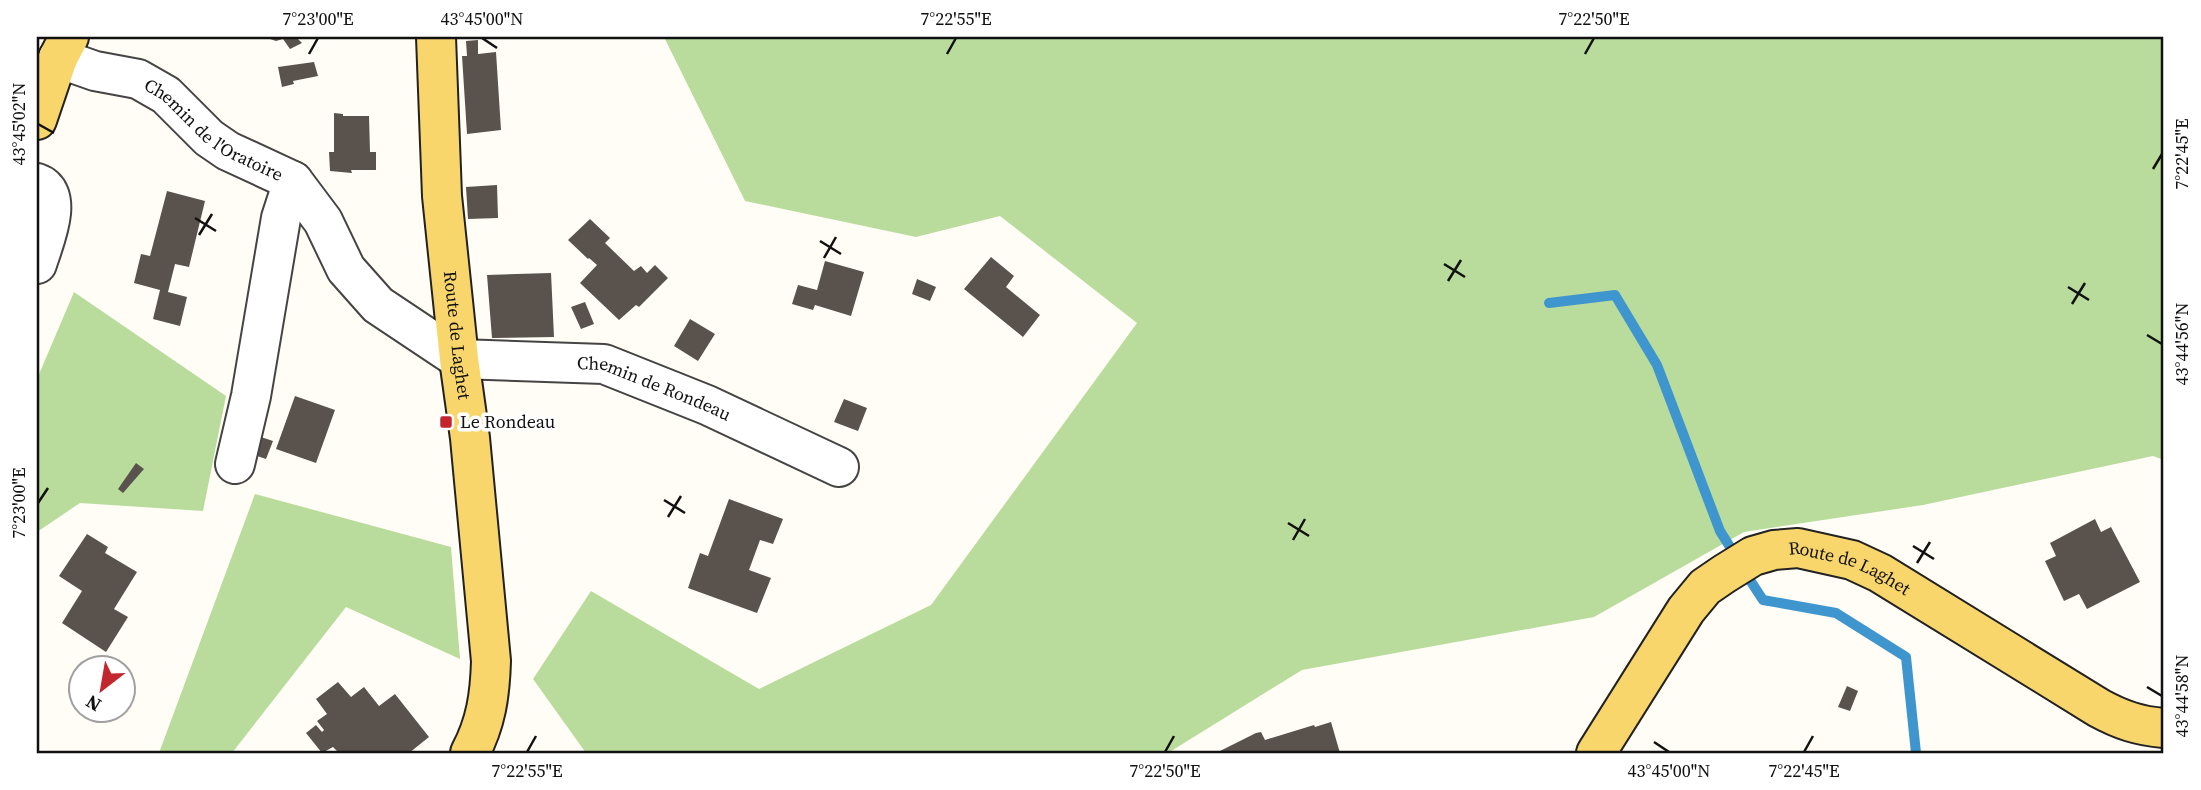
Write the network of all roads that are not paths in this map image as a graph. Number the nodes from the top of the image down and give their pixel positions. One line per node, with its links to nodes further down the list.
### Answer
1 (436, 37): 7 (main road, Route de Laghet)
2 (64, 47): 3 (main road); 4 (lane, Chemin de l'Oratoire)
3 (37, 120)
4 (293, 181): 7 (lane, Chemin de l'Oratoire); 8 (lane)
5 (37, 183): 6 (lane)
6 (37, 264)
7 (459, 359): 9 (lane, Chemin de Rondeau); 11 (main road, Route de Laghet)
8 (235, 464)
9 (839, 467)
10 (2164, 728): 12 (main road, Route de Laghet)
11 (470, 753)
12 (1596, 753)

